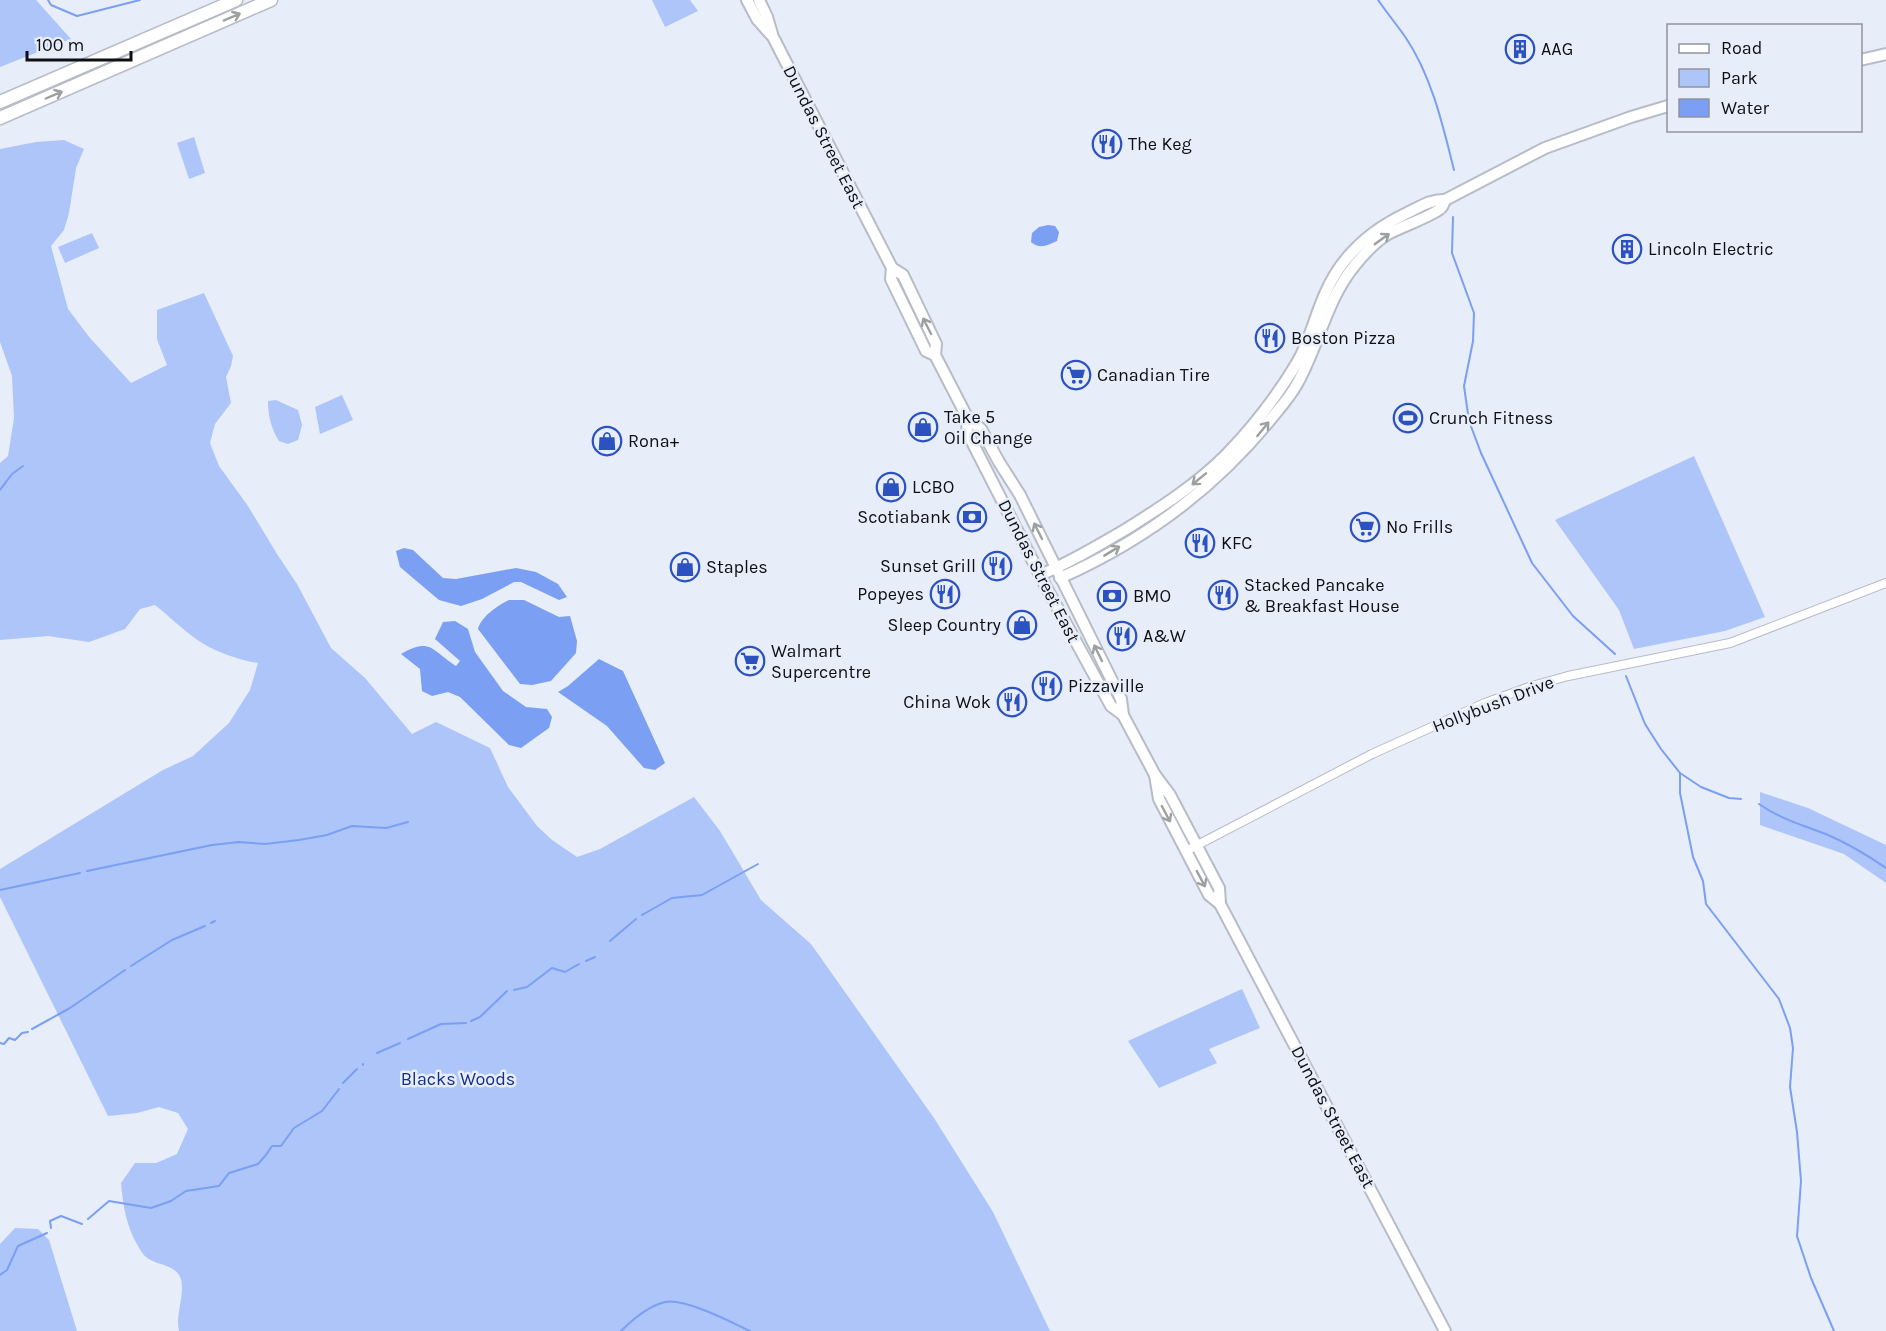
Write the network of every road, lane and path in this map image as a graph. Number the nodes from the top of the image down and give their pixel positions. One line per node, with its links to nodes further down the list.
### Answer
1 (236, 0): 8 (highway)
2 (271, 0): 10 (highway, one-way to 2)
3 (747, 0): 5 (main road, Dundas Street East)
4 (759, 0): 5 (main road, Dundas Street East)
5 (773, 37): 11 (main road, Dundas Street East)
6 (1886, 54): 7 (main road)
7 (1862, 60)
8 (0, 102)
9 (1667, 106): 12 (main road)
10 (0, 118)
11 (968, 419): 12 (main road, Dundas Street East, one-way to 11); 13 (main road, Dundas Street East)
12 (1058, 573): 13 (main road); 15 (main road, Dundas Street East, one-way to 12)
13 (1040, 574): 15 (main road, Dundas Street East)
14 (1886, 583): 17 (street, Hollybush Drive)
15 (1123, 715): 16 (main road, Dundas Street East)
16 (1155, 775): 17 (main road, Dundas Street East); 18 (main road, Dundas Street East, one-way to 18)
17 (1197, 845): 18 (street, Hollybush Drive); 19 (main road, Dundas Street East)
18 (1186, 851): 19 (main road, Dundas Street East, one-way to 19)
19 (1220, 904): 20 (main road, Dundas Street East)
20 (1445, 1331)

